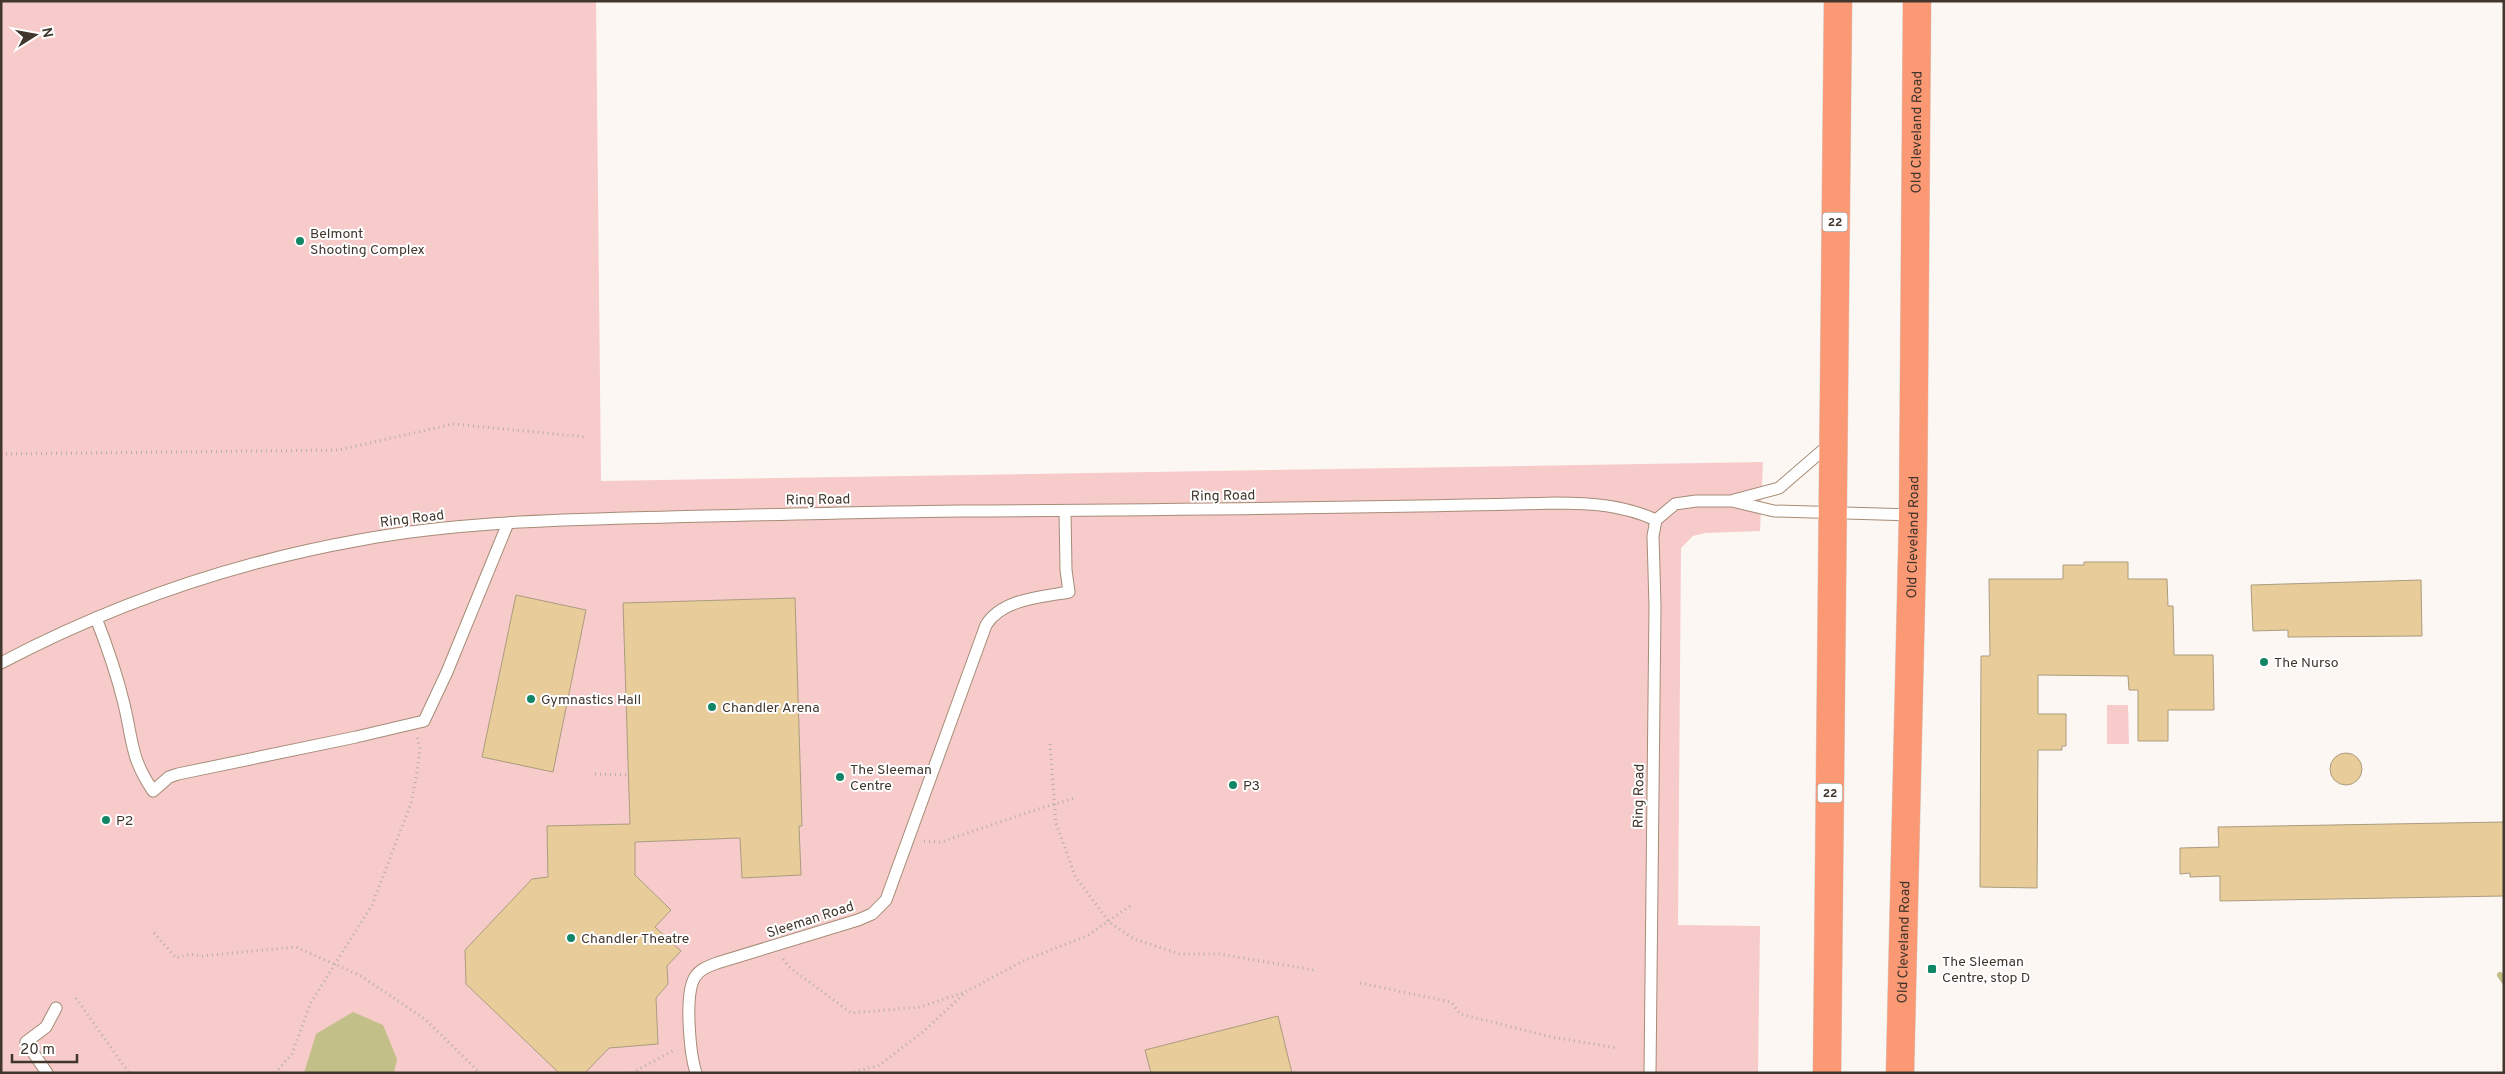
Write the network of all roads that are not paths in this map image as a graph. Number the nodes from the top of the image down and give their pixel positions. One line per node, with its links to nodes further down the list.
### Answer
1 (1838, 1): 3 (highway, 22)
2 (1917, 1): 7 (highway, Old Cleveland Road)
3 (1833, 442): 4 (lane); 6 (highway, 22)
4 (1732, 501): 6 (lane); 8 (lane)
5 (1065, 511): 8 (lane, Ring Road); 9 (lane, Ring Road); 14 (lane, Sleeman Road)
6 (1832, 513): 7 (lane); 16 (highway, 22)
7 (1913, 516): 17 (highway, Old Cleveland Road)
8 (1656, 520): 15 (lane, Ring Road)
9 (508, 523): 10 (lane, Ring Road); 10 (lane)
10 (96, 618): 11 (lane, Ring Road)
11 (1, 663)
12 (56, 1008): 13 (lane)
13 (48, 1073)
14 (696, 1073)
15 (1650, 1073)
16 (1827, 1073)
17 (1900, 1073)

